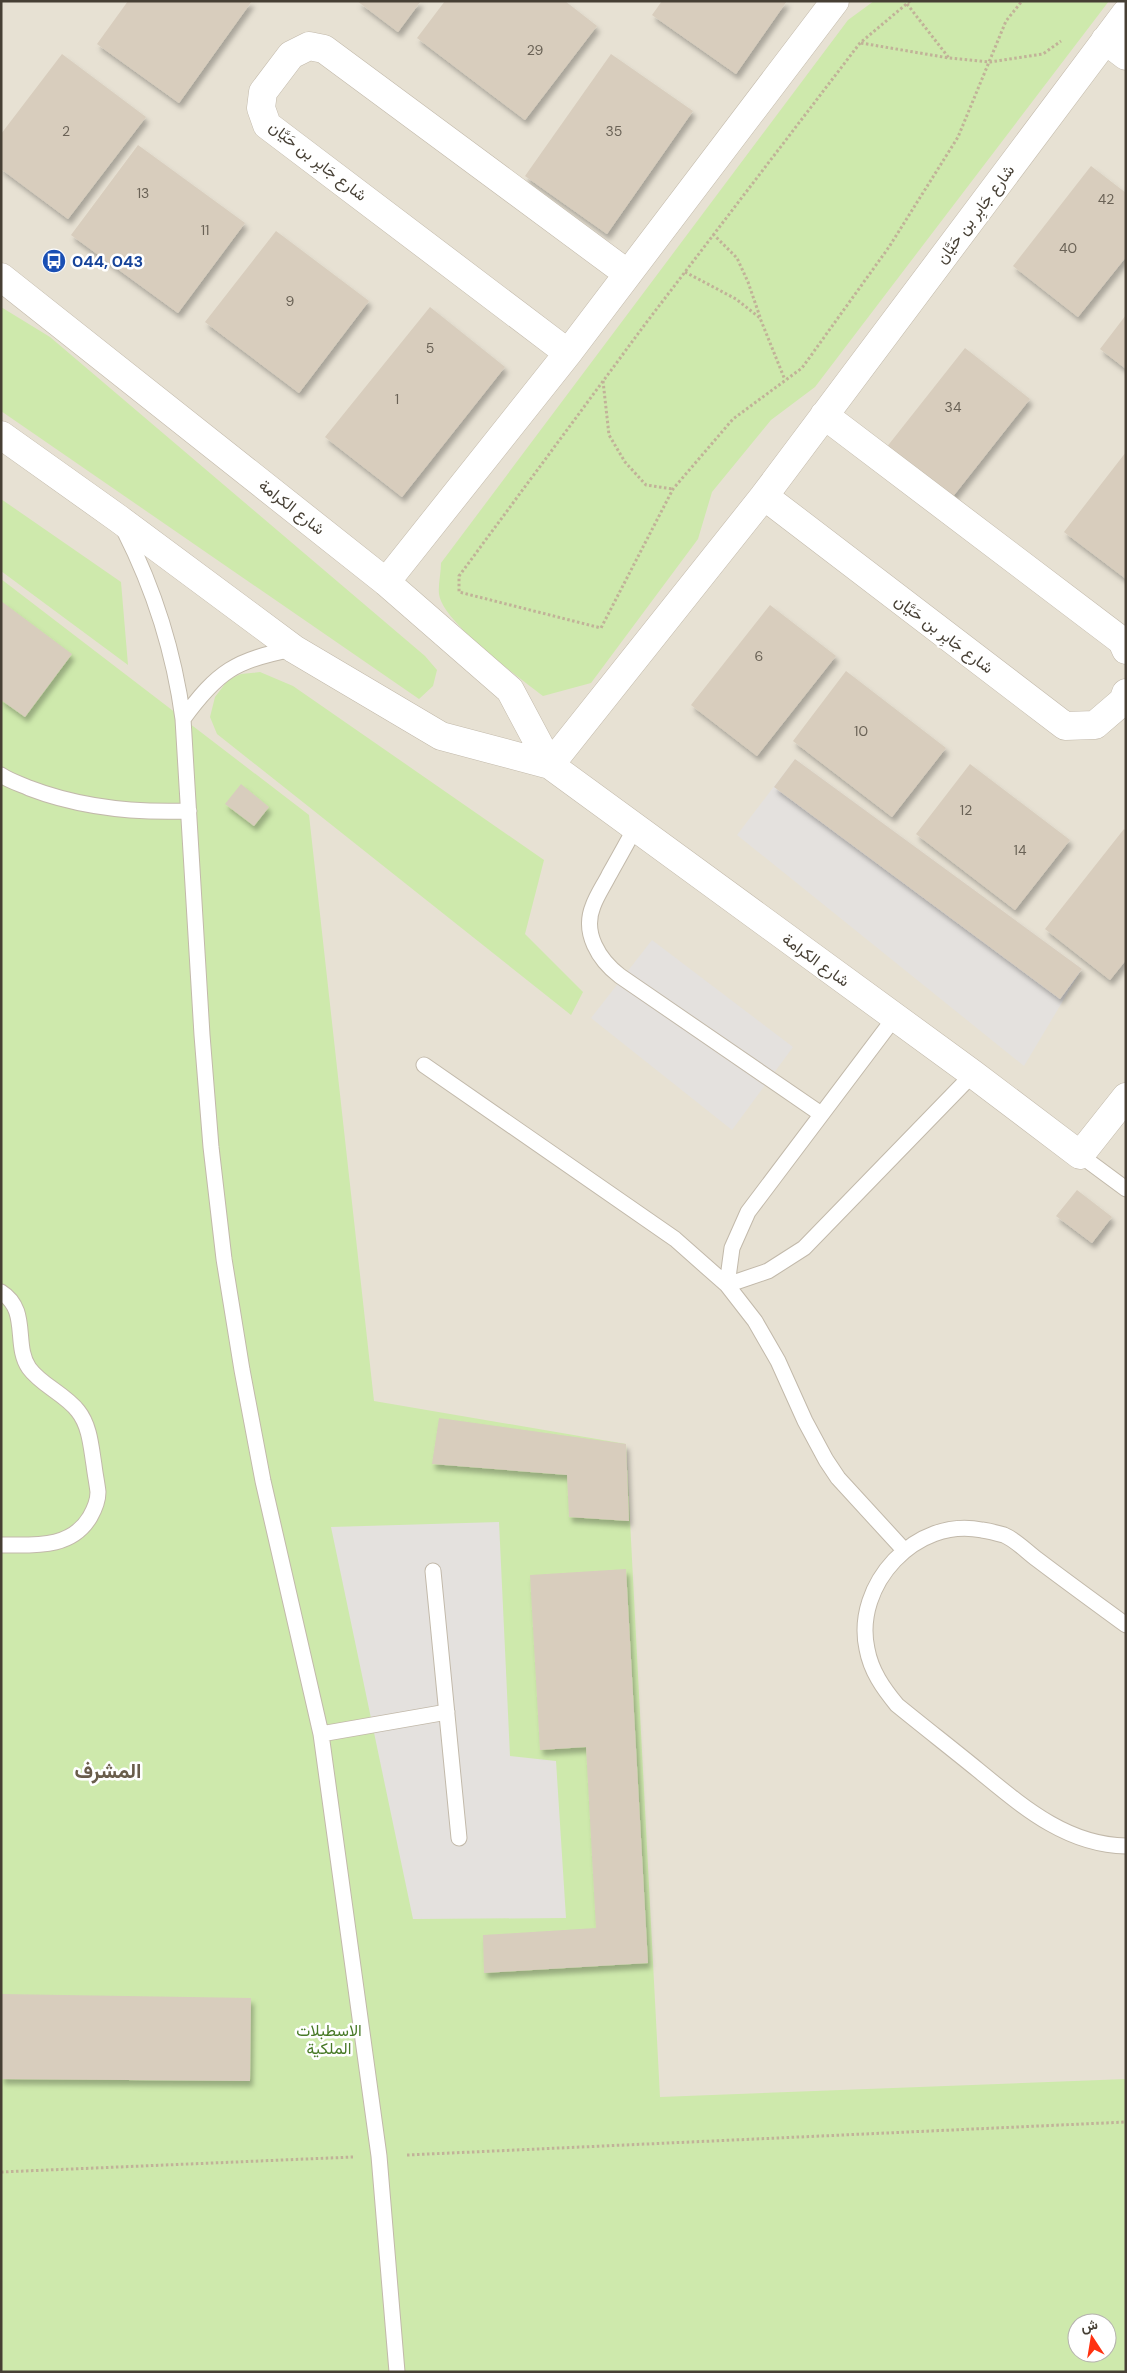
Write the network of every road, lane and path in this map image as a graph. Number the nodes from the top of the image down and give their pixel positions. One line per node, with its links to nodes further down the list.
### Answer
1 (835, 1): 12 (street)
2 (1022, 1): 9 (path)
3 (909, 3): 6 (path); 8 (path)
4 (1126, 13): 7 (street, شارع جَابِر بن حَيَّان)
5 (1064, 39): 9 (path)
6 (860, 43): 8 (path); 10 (path)
7 (1116, 48): 18 (street, شارع جَابِر بن حَيَّان)
8 (949, 58): 9 (path)
9 (990, 62): 17 (path)
10 (713, 234): 11 (path); 14 (path)
11 (685, 272): 14 (path); 16 (path)
12 (628, 274): 15 (street); 15 (street, شارع جَابِر بن حَيَّان)
13 (1, 278): 23 (street, شارع الكرامة)
14 (760, 318): 17 (path)
15 (568, 353): 23 (street)
16 (603, 380): 20 (path); 20 (path)
17 (785, 380): 20 (path)
18 (824, 415): 21 (street, شارع جَابِر بن حَيَّان); 25 (street)
19 (1, 435): 22 (street, شارع الكرامة)
20 (673, 489)
21 (764, 496): 26 (street, شارع جَابِر بن حَيَّان); 28 (street, شارع جَابِر بن حَيَّان)
22 (119, 519): 24 (street, شارع الكرامة); 27 (lane)
23 (386, 582): 28 (street, شارع الكرامة)
24 (294, 649): 27 (lane); 28 (street, شارع الكرامة)
25 (1126, 650)
26 (1126, 693)
27 (183, 719): 30 (lane)
28 (550, 765): 31 (street, شارع الكرامة)
29 (3, 779): 30 (lane)
30 (189, 811): 46 (lane)
31 (635, 828): 32 (street, شارع الكرامة); 36 (lane)
32 (894, 1017): 34 (street, شارع الكرامة); 36 (lane)
33 (424, 1065): 39 (lane)
34 (973, 1074): 37 (street, شارع الكرامة); 39 (lane)
35 (1126, 1096): 37 (street)
36 (820, 1114): 39 (lane)
37 (1080, 1155): 38 (lane)
38 (1126, 1189)
39 (727, 1285): 42 (lane)
40 (1, 1292): 41 (lane)
41 (1, 1545)
42 (904, 1550): 44 (lane); 48 (lane)
43 (433, 1571): 45 (lane)
44 (1126, 1625)
45 (447, 1712): 46 (lane); 47 (lane)
46 (321, 1734): 50 (lane)
47 (459, 1838)
48 (1126, 1846)
49 (1126, 2122): 50 (path)
50 (379, 2156): 51 (path); 52 (lane)
51 (1, 2172)
52 (397, 2372)

